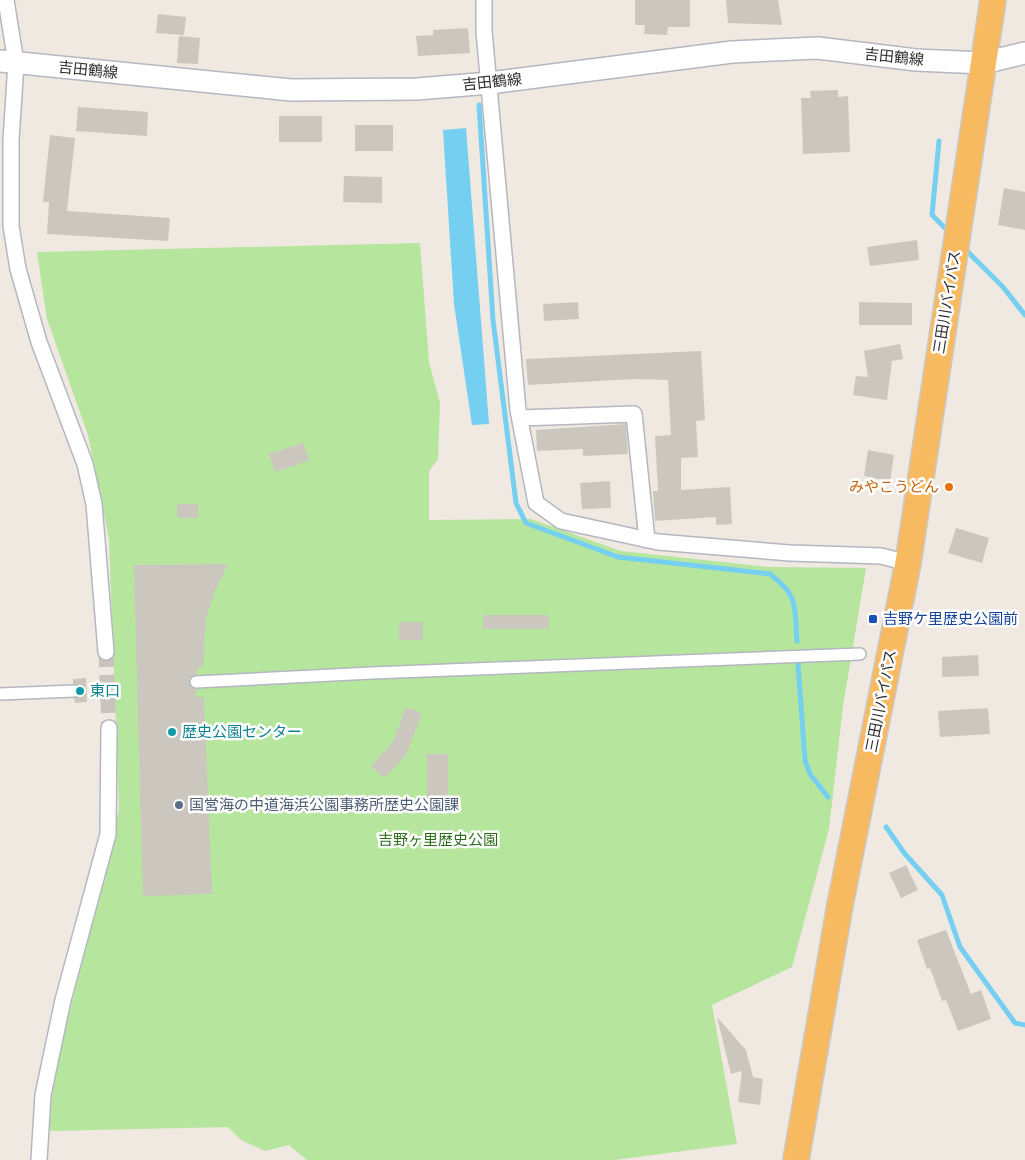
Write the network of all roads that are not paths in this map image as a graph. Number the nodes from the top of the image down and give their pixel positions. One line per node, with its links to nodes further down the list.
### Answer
1 (6, 0): 5 (street)
2 (484, 0): 7 (street)
3 (993, 0): 6 (highway, 三田川バイパス)
4 (1025, 53): 6 (main road, 吉田鶴線)
5 (8, 62): 7 (main road, 吉田鶴線); 11 (street)
6 (983, 63): 7 (main road, 吉田鶴線); 10 (highway, 三田川バイパス)
7 (490, 83): 8 (street)
8 (520, 418): 9 (street); 9 (street)
9 (646, 540): 10 (street)
10 (908, 563): 18 (highway, 三田川バイパス)
11 (106, 652)
12 (860, 654): 13 (street)
13 (196, 682)
14 (74, 691): 15 (street)
15 (0, 694)
16 (109, 728): 17 (street)
17 (38, 1160)
18 (796, 1160)

